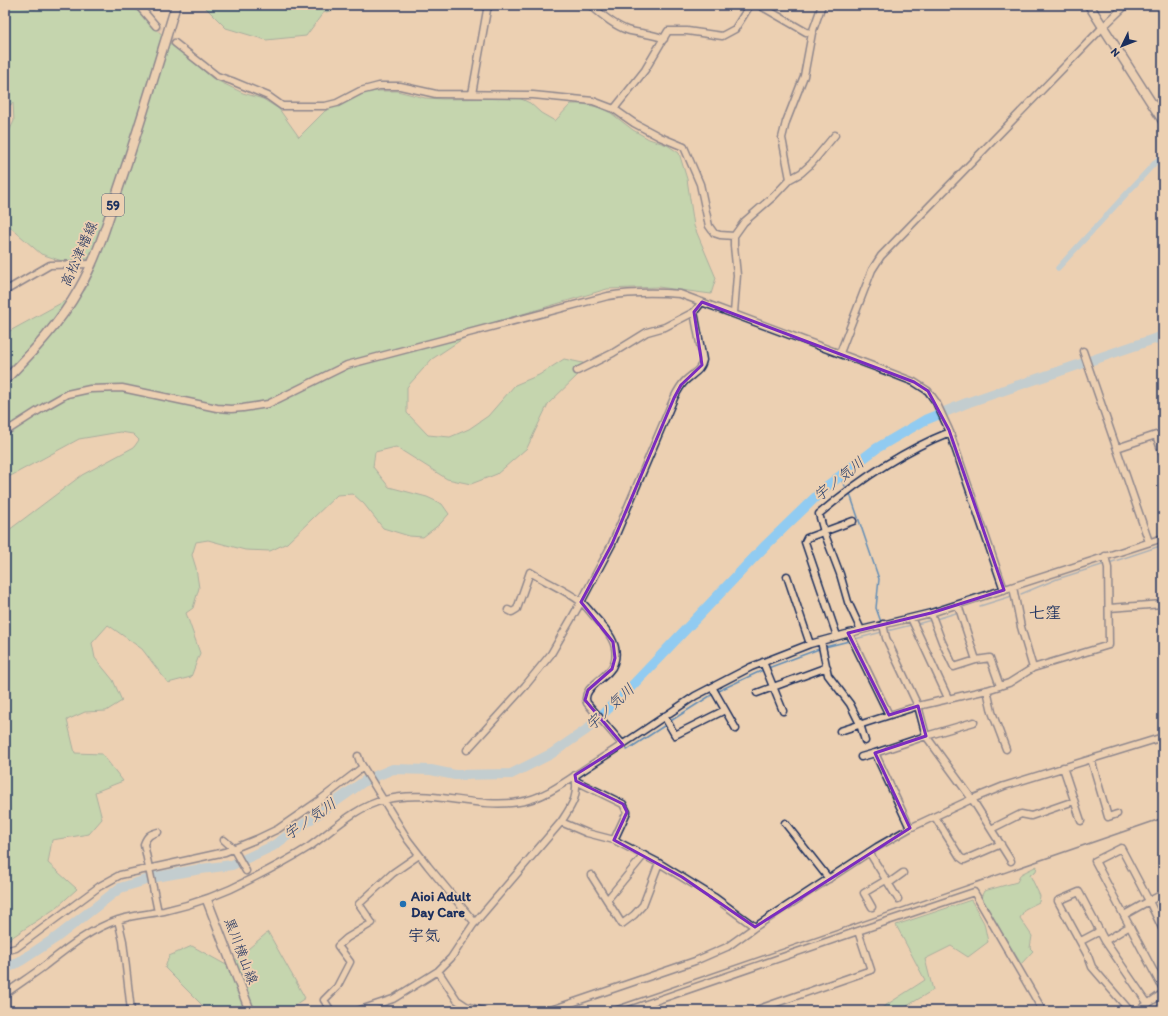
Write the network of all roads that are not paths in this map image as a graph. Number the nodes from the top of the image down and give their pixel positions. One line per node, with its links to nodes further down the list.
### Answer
1 (138, 5): 10 (street)
2 (176, 5): 21 (main road, 高松津幡線 / 59)
3 (490, 5): 15 (street)
4 (590, 5): 13 (street)
5 (750, 5): 13 (street)
6 (759, 5): 12 (street)
7 (822, 5): 12 (street)
8 (1089, 5): 11 (main road)
9 (1126, 5): 11 (street)
10 (156, 26)
11 (1103, 27): 17 (main road); 27 (street)
12 (812, 33): 19 (street)
13 (664, 39): 16 (street)
14 (175, 43): 15 (street)
15 (472, 94): 16 (street)
16 (614, 109): 20 (street)
17 (1163, 121)
18 (835, 135): 19 (street)
19 (790, 179): 20 (street)
20 (734, 236): 25 (street)
21 (91, 264): 22 (street); 29 (main road, 高松津幡線 / 59)
22 (5, 291)
23 (702, 302): 24 (street); 25 (street); 31 (street)
24 (694, 312): 28 (street); 42 (street)
25 (734, 313): 27 (street)
26 (1083, 351): 32 (street)
27 (840, 353): 30 (street)
28 (577, 371)
29 (5, 380)
30 (949, 431): 35 (street); 41 (street)
31 (5, 432)
32 (1118, 448): 33 (street); 37 (street)
33 (1163, 455)
34 (852, 521): 35 (street)
35 (824, 532): 50 (street); 52 (street)
36 (1163, 538): 37 (street)
37 (1149, 542): 38 (street)
38 (1105, 556): 40 (street); 45 (street)
39 (787, 576): 54 (street)
40 (1013, 587): 41 (street); 58 (street)
41 (1004, 590): 44 (street)
42 (581, 602): 46 (street); 77 (street); 79 (street)
43 (1163, 604): 45 (street)
44 (958, 605): 47 (street); 55 (street)
45 (1109, 608): 58 (street)
46 (508, 610)
47 (931, 613): 48 (street); 55 (street)
48 (911, 618): 49 (street); 64 (street)
49 (883, 624): 50 (street); 65 (street)
50 (861, 630): 51 (street)
51 (849, 633): 52 (street); 68 (street)
52 (837, 636): 53 (street)
53 (821, 641): 54 (street); 57 (street)
54 (810, 644): 56 (street)
55 (976, 660): 60 (street)
56 (763, 662): 59 (street); 61 (street)
57 (827, 667): 61 (street); 71 (street)
58 (1033, 668): 60 (street)
59 (712, 686): 66 (street); 69 (street)
60 (1000, 686): 62 (street)
61 (773, 687): 63 (street); 67 (street)
62 (987, 690): 64 (street); 78 (street)
63 (757, 693)
64 (948, 698): 65 (street)
65 (918, 706): 68 (street); 74 (street)
66 (725, 710): 69 (street); 72 (street)
67 (783, 711)
68 (889, 715): 71 (street)
69 (664, 716): 77 (street)
70 (974, 722): 74 (street)
71 (860, 724): 73 (street); 76 (street)
72 (736, 729)
73 (840, 731)
74 (926, 736): 80 (street); 87 (street)
75 (1163, 737): 83 (street)
76 (865, 740)
77 (623, 744): 86 (street)
78 (1006, 749)
79 (467, 750)
80 (875, 753): 82 (street); 95 (street)
81 (358, 756): 85 (street)
82 (861, 757)
83 (1091, 759): 84 (street); 90 (street)
84 (1062, 767): 87 (street); 89 (street)
85 (364, 768): 88 (street); 101 (street)
86 (575, 778): 88 (street); 93 (street); 99 (street)
87 (972, 799): 91 (street); 96 (street)
88 (384, 800): 103 (street); 115 (street)
89 (1074, 800): 92 (street); 96 (street)
90 (1117, 814)
91 (936, 816): 95 (street); 100 (street)
92 (1081, 821)
93 (561, 822): 99 (street); 122 (street)
94 (785, 823): 111 (street)
95 (910, 828): 102 (street)
96 (991, 829): 100 (street)
97 (158, 832): 107 (street)
98 (224, 840): 101 (street)
99 (614, 840): 104 (street)
100 (1001, 844): 105 (street)
101 (234, 850): 107 (street); 108 (street)
102 (869, 852): 111 (street); 112 (street)
103 (419, 855): 122 (street); 140 (street)
104 (644, 855): 106 (street); 116 (street)
105 (1011, 861)
106 (659, 863): 116 (street); 124 (street)
107 (149, 868): 119 (street); 130 (street)
108 (246, 871)
109 (903, 873): 112 (street)
110 (591, 875): 116 (street)
111 (829, 879): 124 (street)
112 (887, 882): 114 (street); 118 (street)
113 (1163, 894): 117 (street)
114 (898, 899)
115 (207, 900): 119 (street); 139 (main road, 黒川横山線)
116 (607, 900)
117 (1150, 901): 120 (street); 120 (street); 126 (street)
118 (872, 907)
119 (158, 912): 121 (street)
120 (1124, 915): 123 (street)
121 (118, 920): 135 (street); 138 (street)
122 (475, 923): 131 (street)
123 (1130, 926): 128 (street); 133 (street)
124 (755, 927): 143 (street)
125 (858, 930): 144 (street); 145 (street); 146 (street)
126 (1163, 930)
127 (1100, 931): 128 (street); 129 (street); 129 (street)
128 (1105, 941): 137 (street)
129 (1081, 942): 147 (street)
130 (5, 951): 132 (street)
131 (438, 971): 141 (street); 142 (street)
132 (6, 980): 135 (street)
133 (1163, 989)
134 (1163, 993): 137 (street)
135 (5, 994): 136 (street)
136 (5, 998)
137 (1148, 1004): 148 (street)
138 (131, 1011)
139 (250, 1011)
140 (331, 1011)
141 (357, 1011)
142 (483, 1011)
143 (548, 1011)
144 (626, 1011)
145 (753, 1011)
146 (1043, 1011)
147 (1130, 1011)
148 (1138, 1011)

